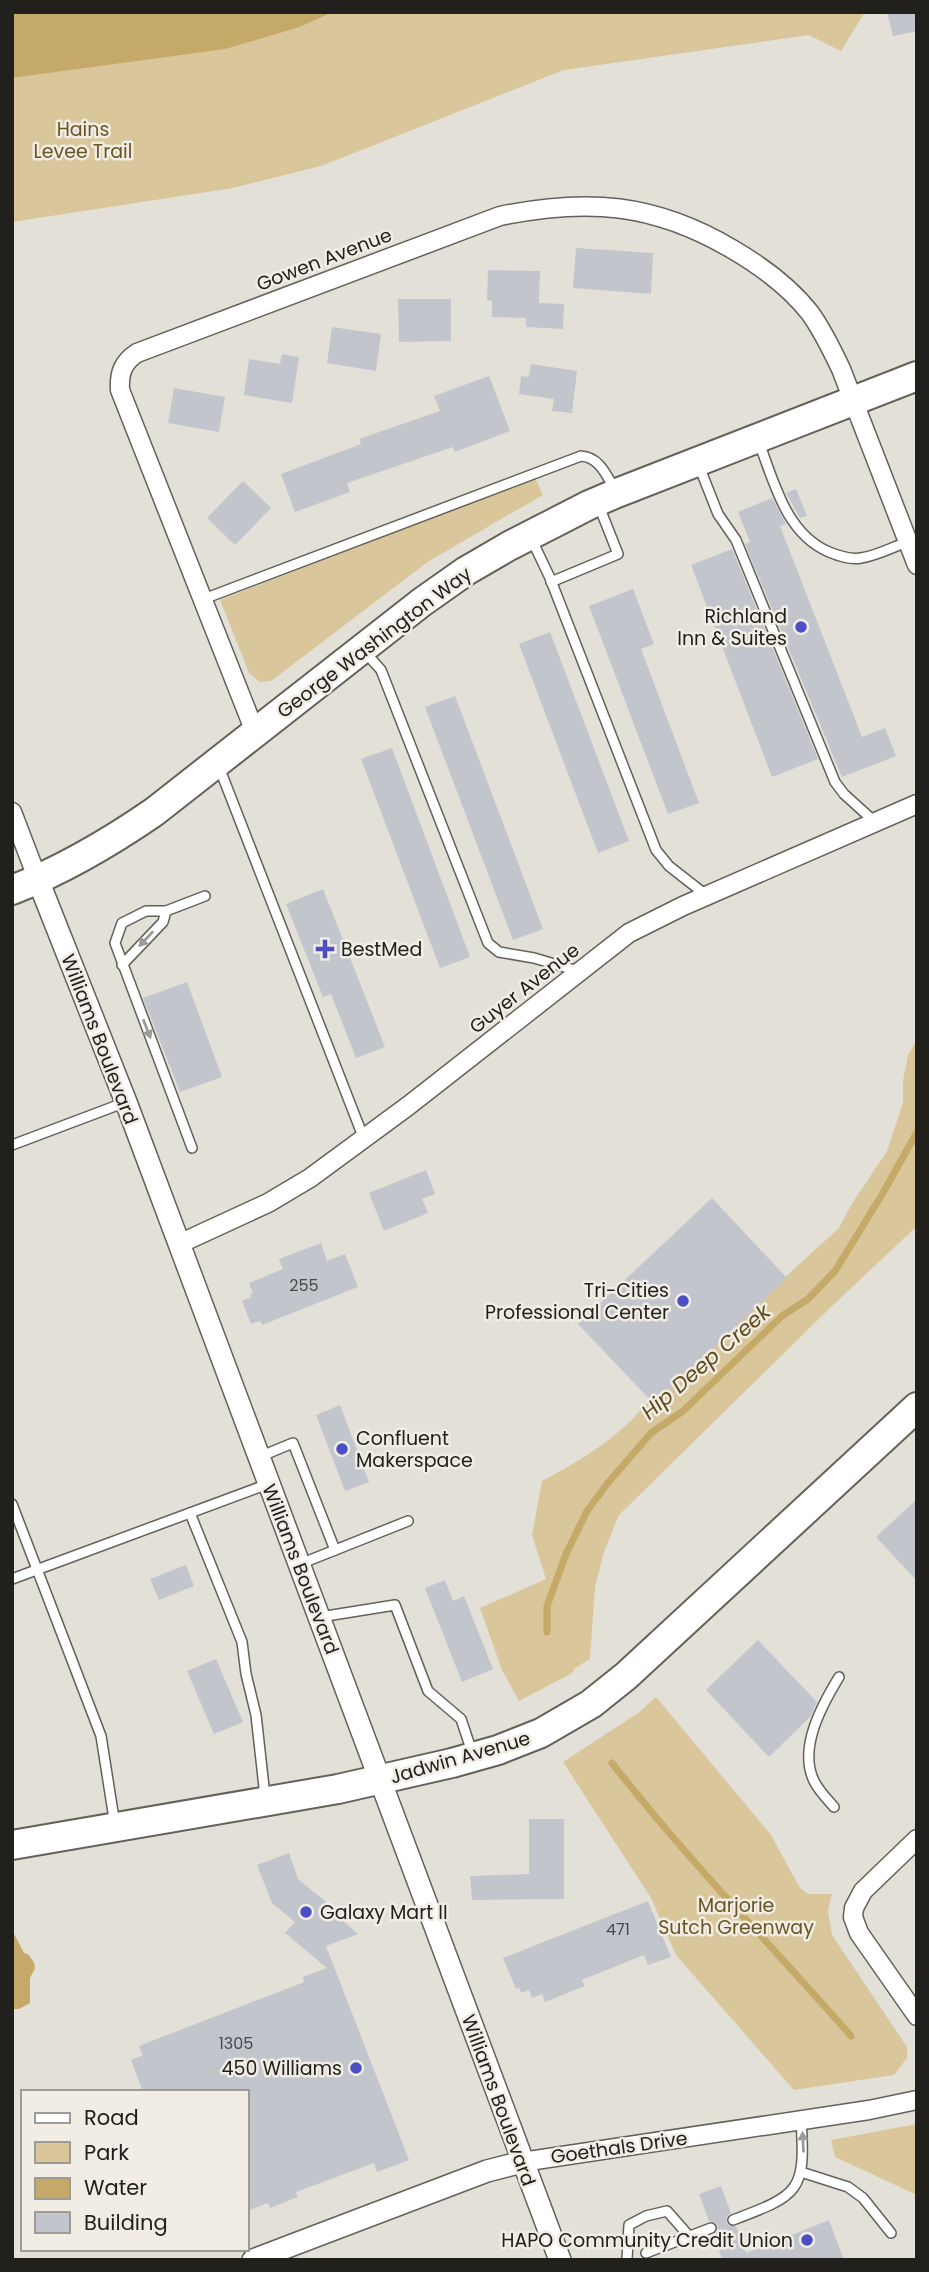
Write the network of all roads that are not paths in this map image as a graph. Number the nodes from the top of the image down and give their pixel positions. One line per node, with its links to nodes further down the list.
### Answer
1 (917, 376): 2 (main road, George Washington Way)
2 (853, 400): 3 (main road, George Washington Way); 7 (street); 10 (street, Gowen Avenue)
3 (758, 438): 4 (main road, George Washington Way); 7 (lane)
4 (697, 461): 5 (main road, George Washington Way); 16 (lane)
5 (607, 497): 6 (main road, George Washington Way); 9 (lane); 10 (lane)
6 (529, 535): 9 (lane); 11 (main road, George Washington Way)
7 (907, 542): 8 (street)
8 (917, 565)
9 (551, 582): 18 (lane)
10 (201, 600): 12 (street, Gowen Avenue)
11 (362, 648): 12 (main road, George Washington Way); 22 (lane)
12 (255, 732): 13 (main road, George Washington Way)
13 (217, 762): 17 (main road, George Washington Way); 24 (lane)
14 (917, 804): 16 (street, Guyer Avenue)
15 (12, 812): 17 (street)
16 (876, 822): 18 (street, Guyer Avenue)
17 (25, 885): 23 (street, Williams Boulevard)
18 (706, 895): 22 (street, Guyer Avenue)
19 (205, 896): 20 (lane)
20 (166, 911): 21 (lane, one-way to 21); 21 (lane)
21 (122, 965): 26 (lane, one-way to 26)
22 (579, 972): 24 (street, Guyer Avenue)
23 (125, 1102): 25 (lane); 27 (street, Williams Boulevard)
24 (364, 1139): 27 (street, Guyer Avenue)
25 (12, 1145)
26 (192, 1148)
27 (179, 1244): 29 (street, Williams Boulevard)
28 (917, 1407): 40 (main road, Jadwin Avenue)
29 (259, 1457): 30 (street, Williams Boulevard); 34 (lane)
30 (269, 1483): 32 (lane); 35 (street, Williams Boulevard)
31 (12, 1504): 36 (lane)
32 (190, 1513): 36 (lane); 42 (lane)
33 (408, 1521): 34 (lane)
34 (335, 1550): 35 (lane)
35 (300, 1564): 38 (street, Williams Boulevard)
36 (37, 1569): 37 (lane); 44 (lane)
37 (12, 1579)
38 (320, 1618): 40 (lane); 41 (street, Williams Boulevard)
39 (839, 1677): 43 (lane)
40 (474, 1757): 41 (main road, Jadwin Avenue)
41 (380, 1779): 42 (main road, Jadwin Avenue); 52 (street, Williams Boulevard)
42 (266, 1800): 44 (main road, Jadwin Avenue)
43 (834, 1807)
44 (116, 1826): 46 (main road, Jadwin Avenue)
45 (917, 1839): 47 (street)
46 (12, 1845)
47 (884, 1969): 48 (street); 49 (street)
48 (917, 1997)
49 (917, 2017)
50 (917, 2100): 51 (street, Goethals Drive)
51 (801, 2120): 52 (street, Goethals Drive); 53 (lane, one-way to 51)
52 (522, 2162): 60 (street, Goethals Drive); 61 (street, Williams Boulevard)
53 (801, 2172): 54 (lane); 56 (lane)
54 (733, 2220)
55 (711, 2228): 57 (lane)
56 (891, 2233)
57 (689, 2236): 58 (lane); 59 (lane)
58 (646, 2253)
59 (627, 2259)
60 (253, 2260)
61 (560, 2260)

